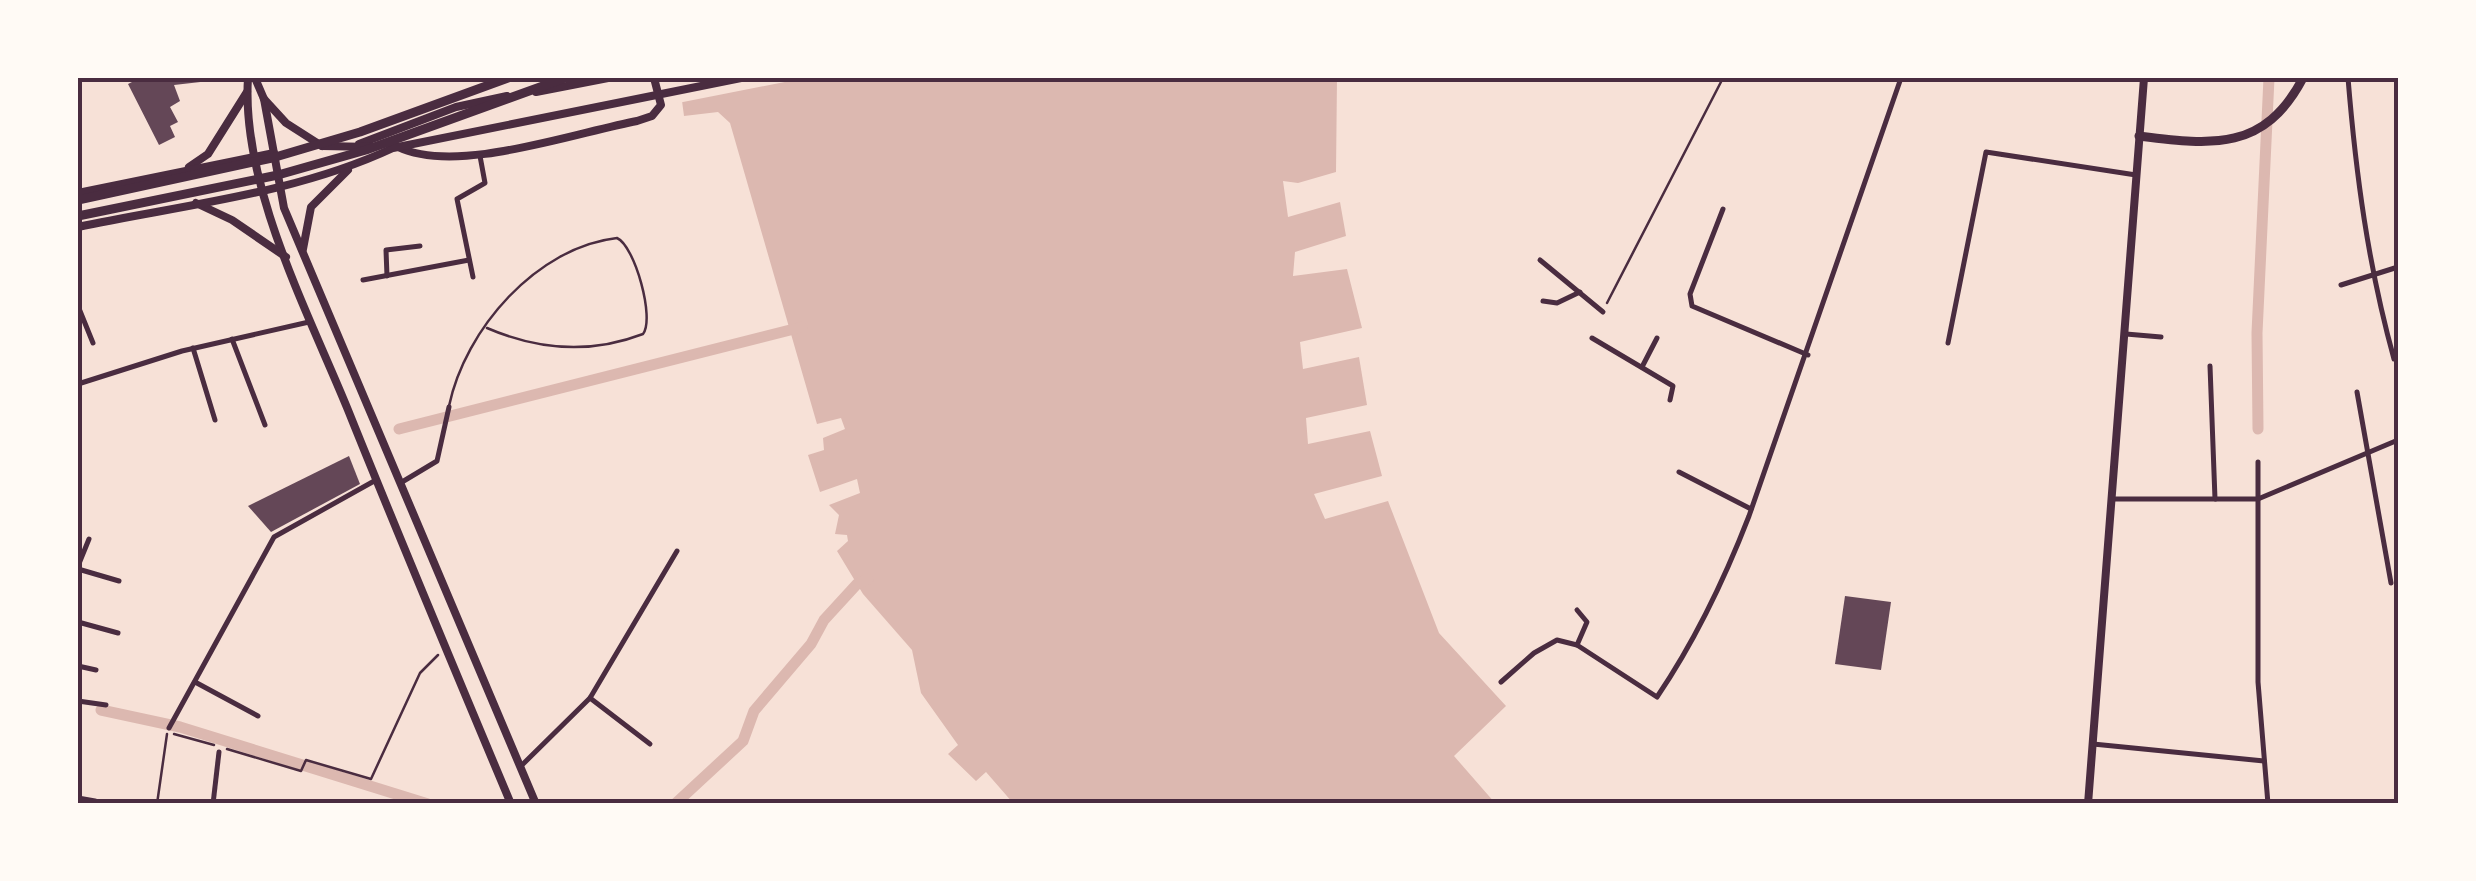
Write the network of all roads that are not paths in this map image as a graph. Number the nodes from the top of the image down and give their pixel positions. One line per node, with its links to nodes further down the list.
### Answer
1 (252, 78): 11 (main road); 12 (main road)
2 (508, 78): 25 (main road)
3 (565, 78): 28 (main road)
4 (608, 78): 14 (main road)
5 (654, 78): 18 (main road)
6 (740, 78): 16 (main road)
7 (1901, 78): 55 (street)
8 (2144, 78): 13 (main road)
9 (2303, 78): 13 (main road)
10 (2348, 78): 36 (street)
11 (247, 92): 19 (main road); 21 (main road)
12 (264, 99): 15 (main road); 17 (main road)
13 (2139, 136): 22 (main road)
14 (355, 145): 15 (main road); 16 (main road)
15 (322, 146): 17 (main road)
16 (395, 148): 18 (main road); 20 (main road)
17 (272, 153): 19 (main road); 23 (main road)
18 (480, 153): 33 (street)
19 (254, 155): 21 (main road); 24 (main road)
20 (352, 168): 23 (main road); 31 (main road)
21 (185, 170): 25 (main road)
22 (2136, 175): 47 (main road); 53 (street)
23 (278, 186): 24 (main road); 31 (main road)
24 (262, 190): 26 (main road); 32 (main road)
25 (78, 196)
26 (196, 203): 29 (main road); 32 (main road)
27 (1723, 210): 55 (street)
28 (78, 216)
29 (78, 227)
30 (420, 246): 37 (street)
31 (303, 252): 70 (main road)
32 (288, 258): 45 (main road)
33 (469, 260): 37 (street); 38 (street)
34 (1540, 260): 41 (street)
35 (2398, 267): 36 (street)
36 (2370, 275): 40 (street); 56 (street)
37 (387, 276): 39 (street)
38 (472, 277)
39 (363, 280)
40 (2341, 285)
41 (1580, 292): 42 (street); 44 (street)
42 (1544, 301)
43 (78, 306): 52 (street)
44 (1603, 312)
45 (312, 321): 49 (street); 69 (main road)
46 (488, 328): 46 (lane); 62 (lane)
47 (2126, 334): 48 (street); 73 (main road)
48 (2161, 337)
49 (232, 338): 54 (street); 64 (street)
50 (1592, 338): 58 (street)
51 (1658, 338): 58 (street)
52 (93, 343)
53 (1948, 343)
54 (193, 348): 59 (street); 63 (street)
55 (1808, 355): 74 (street)
56 (2394, 359)
57 (2210, 366): 72 (street)
58 (1642, 368): 61 (street)
59 (78, 384)
60 (2357, 392): 66 (street)
61 (1670, 400)
62 (449, 407): 70 (street)
63 (216, 420)
64 (264, 425)
65 (2398, 440): 66 (street)
66 (2365, 456): 71 (street); 79 (street)
67 (2258, 462): 71 (street)
68 (1679, 472): 74 (street)
69 (376, 480): 86 (street); 98 (main road)
70 (402, 482): 97 (main road)
71 (2258, 498): 72 (street); 96 (street)
72 (2215, 499): 73 (street)
73 (2112, 500): 94 (main road)
74 (1751, 509): 83 (street)
75 (88, 540): 77 (street)
76 (677, 551): 88 (street)
77 (78, 568): 78 (street)
78 (119, 582)
79 (2391, 583)
80 (1576, 610): 83 (street)
81 (78, 622): 82 (street)
82 (118, 633)
83 (1577, 645): 87 (street)
84 (78, 666): 85 (street)
85 (96, 670)
86 (196, 682): 91 (street); 92 (street)
87 (1501, 682)
88 (590, 698): 93 (street); 97 (street)
89 (78, 701): 90 (street)
90 (106, 706)
91 (258, 716)
92 (169, 727)
93 (650, 744)
94 (2093, 744): 96 (street); 104 (main road)
95 (218, 752): 101 (street)
96 (2264, 761): 105 (street)
97 (521, 766): 98 (main road); 103 (main road)
98 (500, 778): 102 (main road)
99 (78, 798): 100 (street)
100 (95, 801)
101 (213, 804)
102 (511, 804)
103 (536, 804)
104 (2088, 804)
105 (2268, 804)

